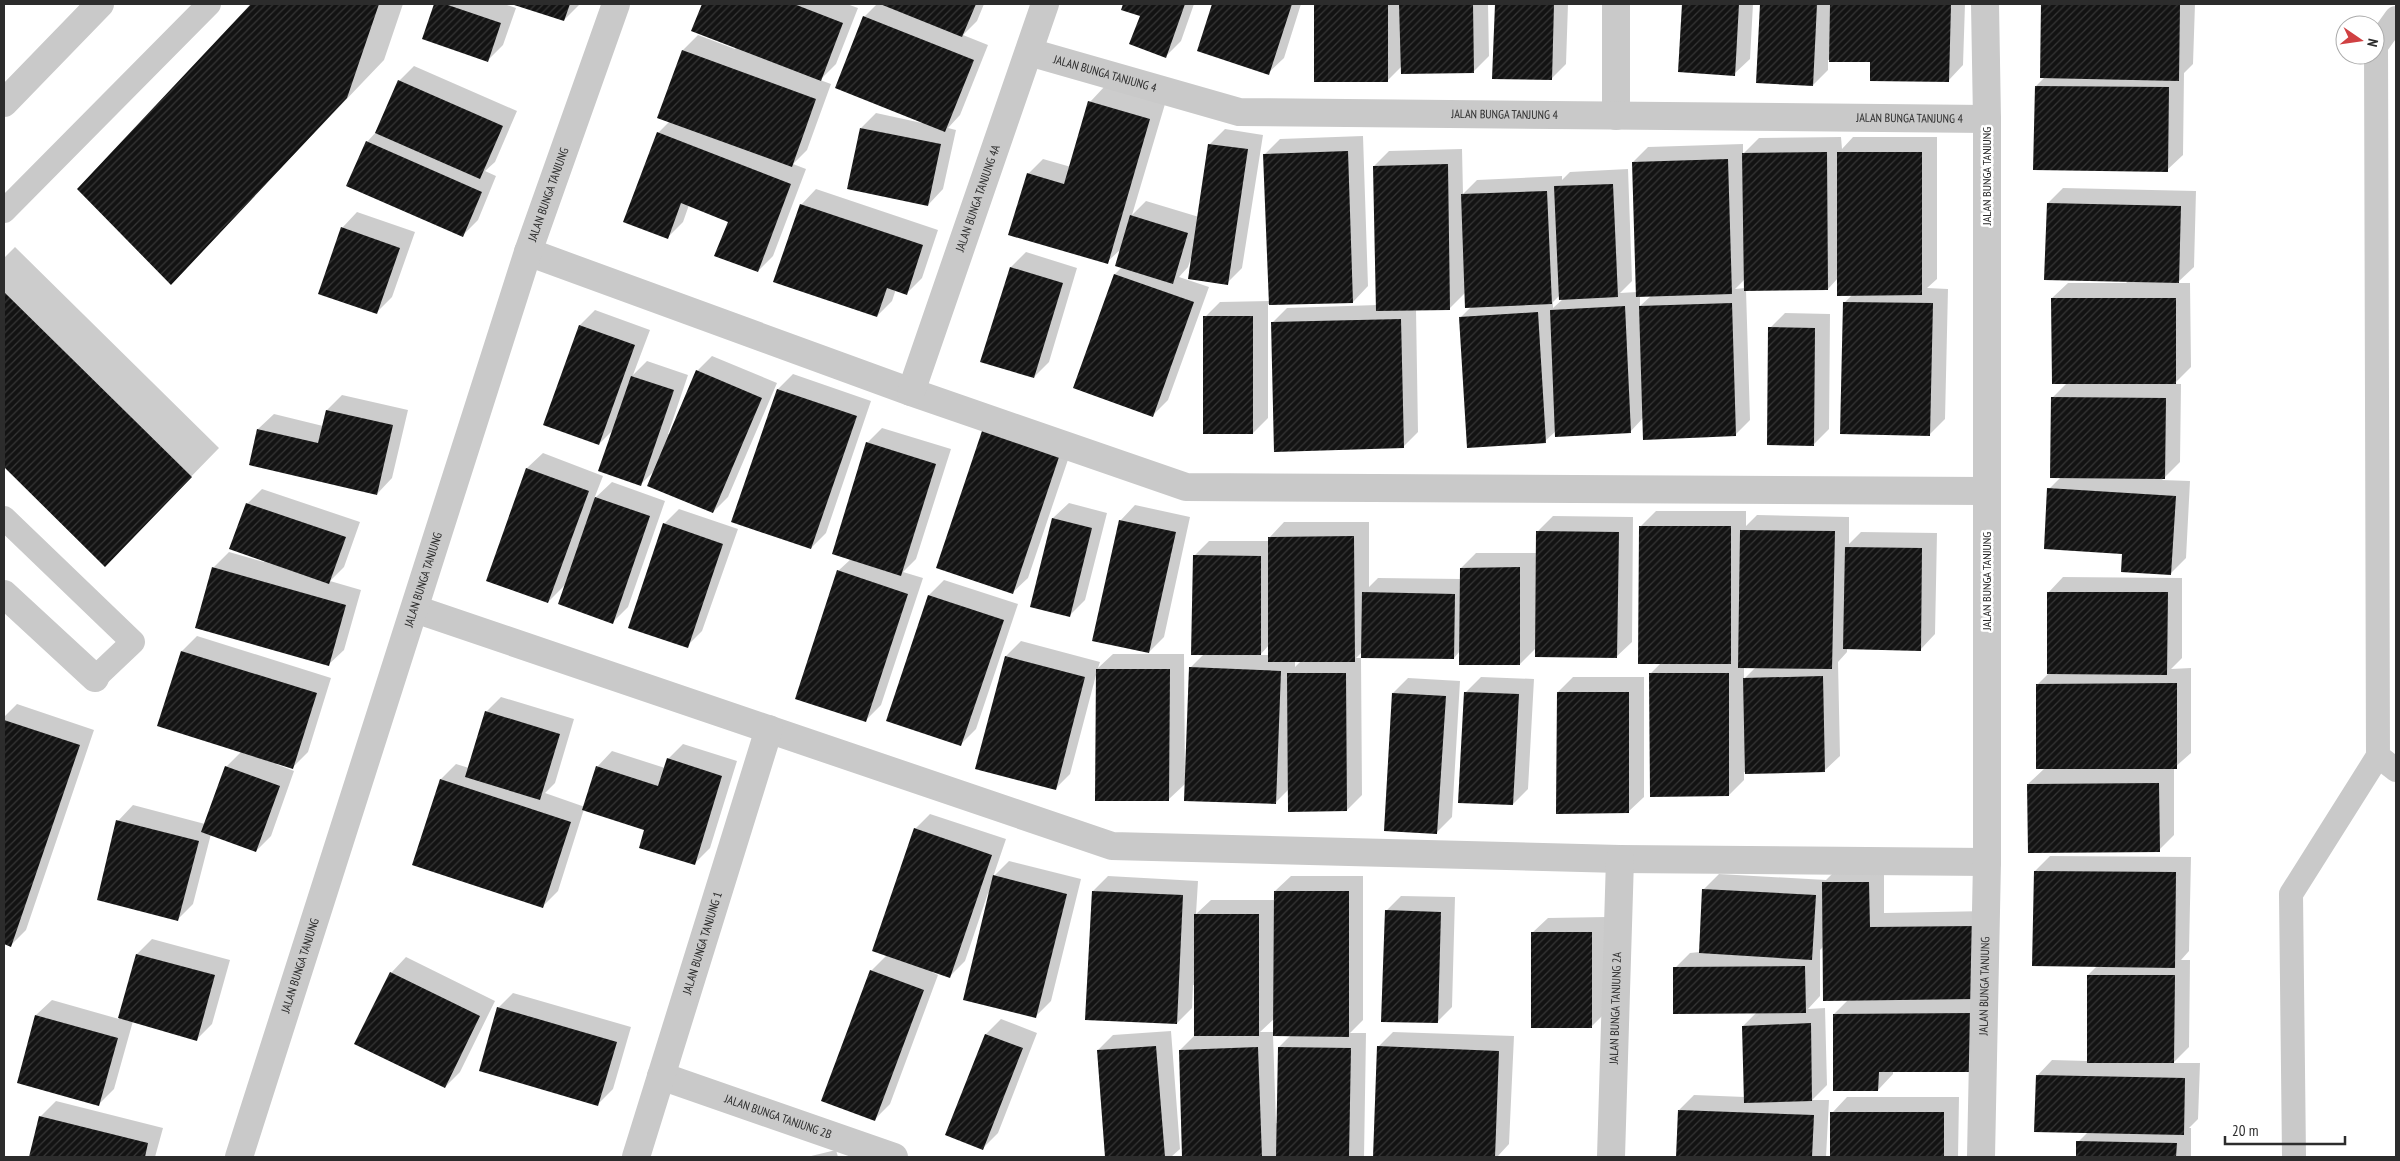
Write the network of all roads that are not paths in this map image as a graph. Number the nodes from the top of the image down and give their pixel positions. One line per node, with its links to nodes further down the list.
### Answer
1 (100, 4): 9 (street)
2 (209, 4): 12 (lane)
3 (616, 4): 13 (street, JALAN BUNGA TANJUNG)
4 (1045, 4): 8 (street, JALAN BUNGA TANJUNG 4A)
5 (1616, 4): 10 (street)
6 (1985, 4): 11 (street, JALAN BUNGA TANJUNG)
7 (2396, 18): 21 (lane)
8 (1029, 52): 10 (street, JALAN BUNGA TANJUNG 4); 14 (street, JALAN BUNGA TANJUNG 4A)
9 (4, 103)
10 (1616, 116): 11 (street, JALAN BUNGA TANJUNG 4)
11 (1987, 119): 15 (street, JALAN BUNGA TANJUNG)
12 (4, 211)
13 (528, 252): 14 (street); 18 (street, JALAN BUNGA TANJUNG)
14 (911, 392): 15 (street)
15 (1987, 491): 23 (street, JALAN BUNGA TANJUNG)
16 (4, 518): 19 (lane)
17 (4, 594): 19 (street)
18 (414, 609): 20 (street); 25 (street, JALAN BUNGA TANJUNG)
19 (95, 678)
20 (769, 729): 22 (street); 24 (street, JALAN BUNGA TANJUNG 1)
21 (2387, 763): 30 (lane)
22 (1620, 859): 23 (street); 28 (street, JALAN BUNGA TANJUNG 2A)
23 (1987, 862): 29 (street, JALAN BUNGA TANJUNG)
24 (661, 1076): 26 (street, JALAN BUNGA TANJUNG 1); 27 (street, JALAN BUNGA TANJUNG 2B)
25 (239, 1157)
26 (636, 1157)
27 (894, 1157)
28 (1611, 1157)
29 (1982, 1157)
30 (2294, 1157)

